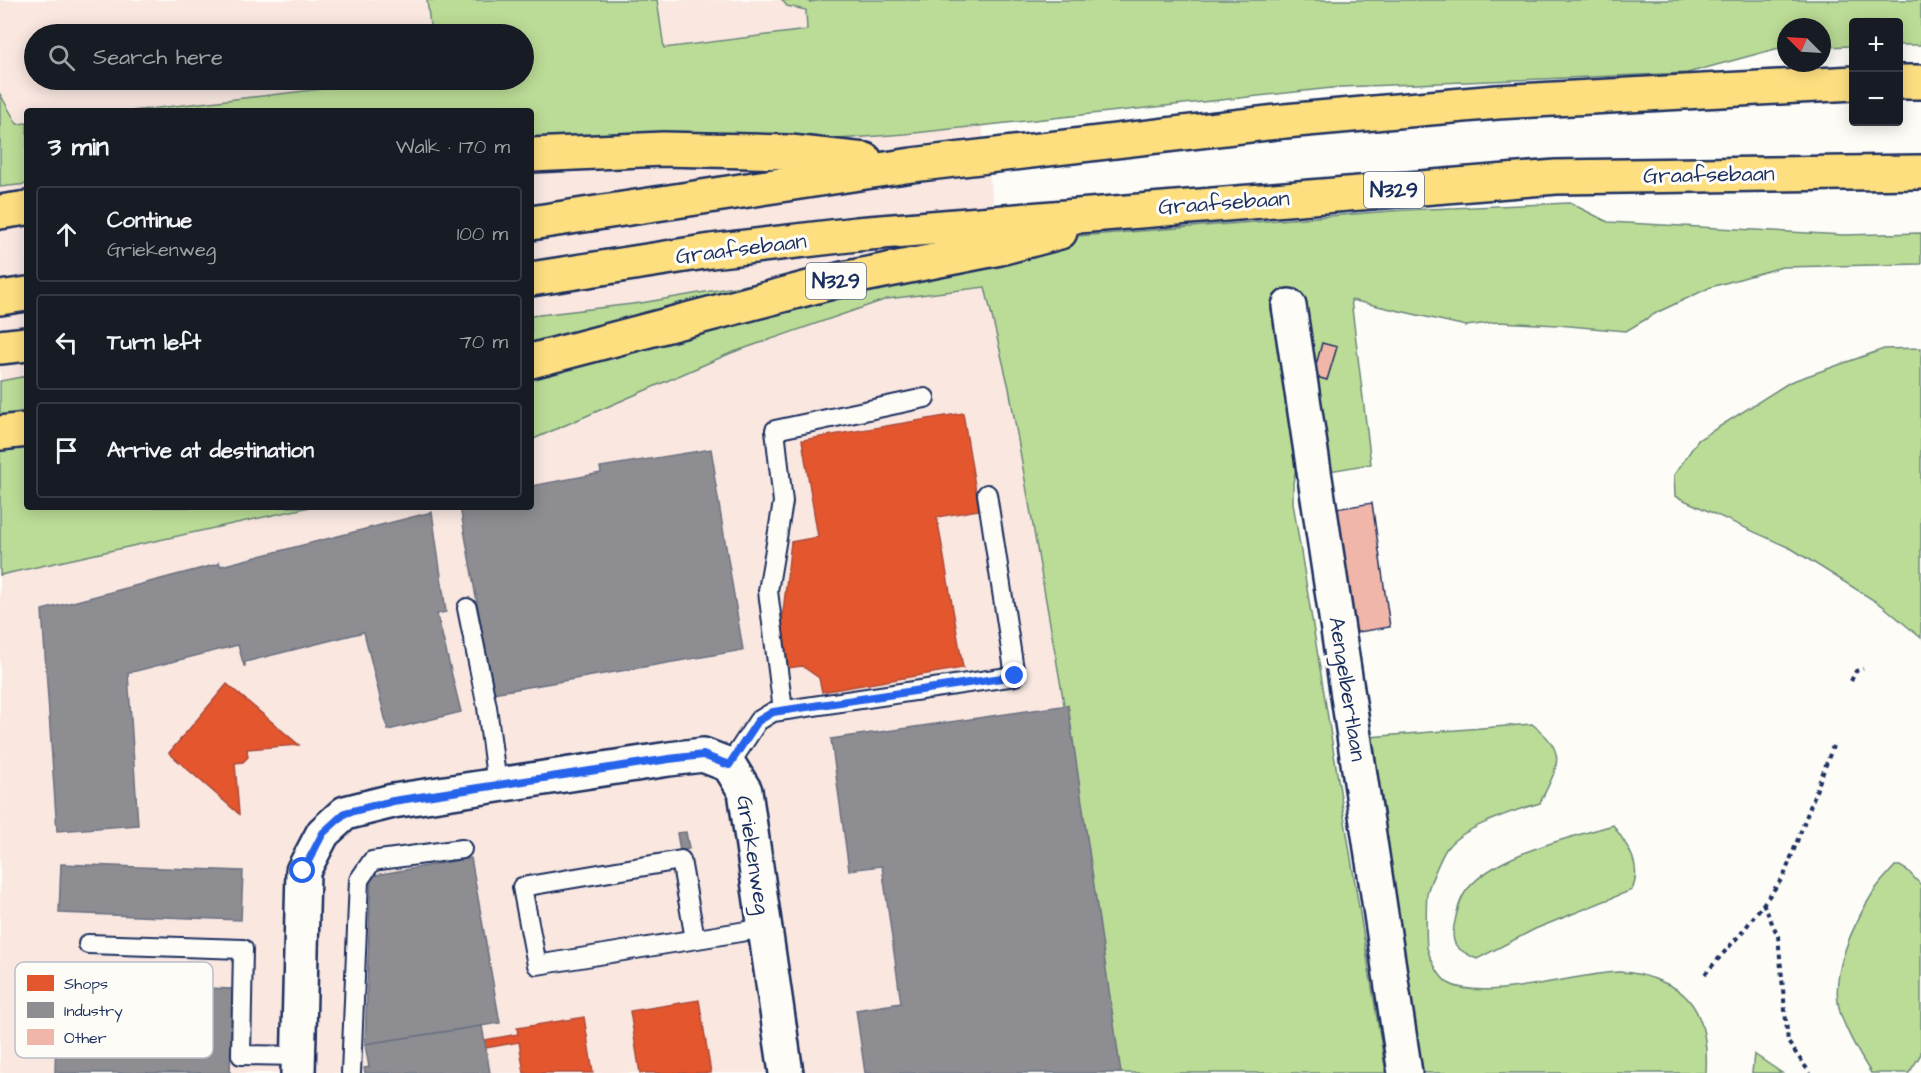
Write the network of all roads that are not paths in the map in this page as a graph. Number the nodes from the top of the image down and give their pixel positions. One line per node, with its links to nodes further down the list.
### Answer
1 (1903, 82): 2 (main road)
2 (1921, 82)
3 (1849, 83): 5 (main road)
4 (534, 155): 5 (main road)
5 (912, 165): 10 (main road)
6 (1921, 171): 8 (main road, Graafsebaan / N329)
7 (24, 208): 9 (main road)
8 (1142, 210): 11 (main road, Graafsebaan / N329); 17 (main road, N329)
9 (0, 212)
10 (534, 223)
11 (534, 279)
12 (24, 294): 13 (main road)
13 (0, 298)
14 (1288, 306): 33 (street, Aengelbertlaan)
15 (24, 344): 16 (main road)
16 (0, 347)
17 (534, 359)
18 (926, 398): 23 (lane)
19 (24, 430): 20 (main road)
20 (0, 434)
21 (987, 494): 23 (lane)
22 (467, 608): 25 (lane)
23 (783, 710): 24 (lane)
24 (729, 765): 25 (street, Griekenweg); 27 (street, Griekenweg)
25 (497, 785): 30 (street, Griekenweg)
26 (462, 849): 31 (lane)
27 (765, 928): 28 (lane); 32 (street, Griekenweg)
28 (695, 939): 28 (lane)
29 (88, 944): 30 (lane)
30 (298, 1064)
31 (351, 1073)
32 (786, 1073)
33 (1405, 1073)

